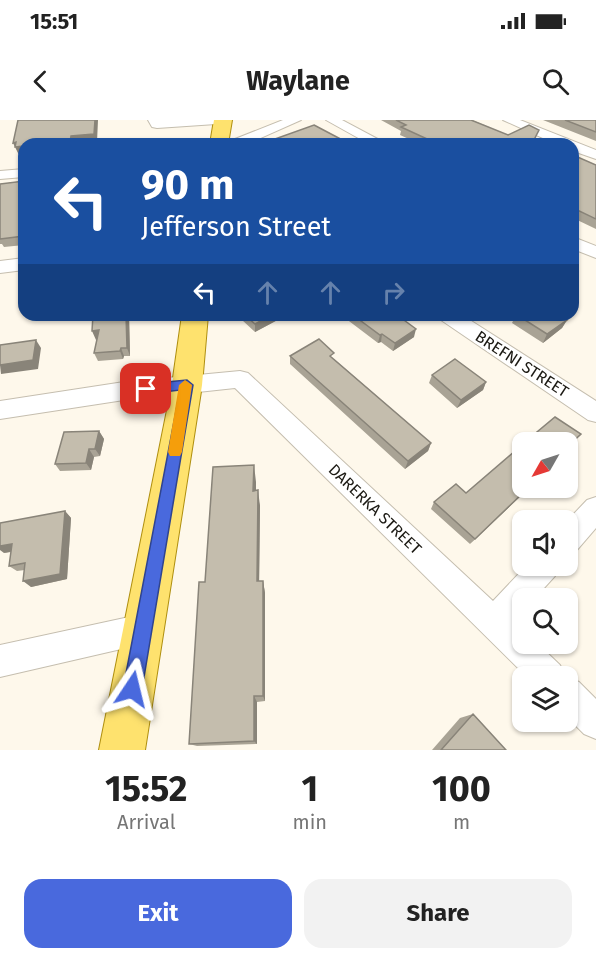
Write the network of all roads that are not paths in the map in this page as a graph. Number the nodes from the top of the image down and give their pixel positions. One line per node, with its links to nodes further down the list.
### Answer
1 (216, 120): 6 (street)
2 (223, 120): 7 (main road)
3 (295, 120): 8 (street)
4 (332, 120): 9 (street)
5 (508, 120): 10 (street)
6 (156, 122)
7 (220, 138)
8 (250, 138)
9 (368, 138)
10 (553, 138)
11 (579, 148): 12 (street)
12 (596, 155)
13 (18, 174): 14 (street)
14 (0, 175)
15 (579, 245): 16 (street)
16 (596, 253)
17 (18, 265): 18 (street)
18 (0, 267)
19 (194, 321): 21 (main road)
20 (457, 321): 23 (street, BREFNI STREET)
21 (187, 385): 22 (street); 27 (street, DARERKA STREET); 28 (main road)
22 (0, 410)
23 (596, 413)
24 (596, 509): 25 (street)
25 (578, 529)
26 (536, 576): 27 (street)
27 (493, 622): 30 (street, DARERKA STREET)
28 (143, 629): 29 (street); 33 (main road)
29 (0, 661)
30 (539, 666)
31 (578, 705): 32 (street)
32 (596, 722)
33 (122, 750)

